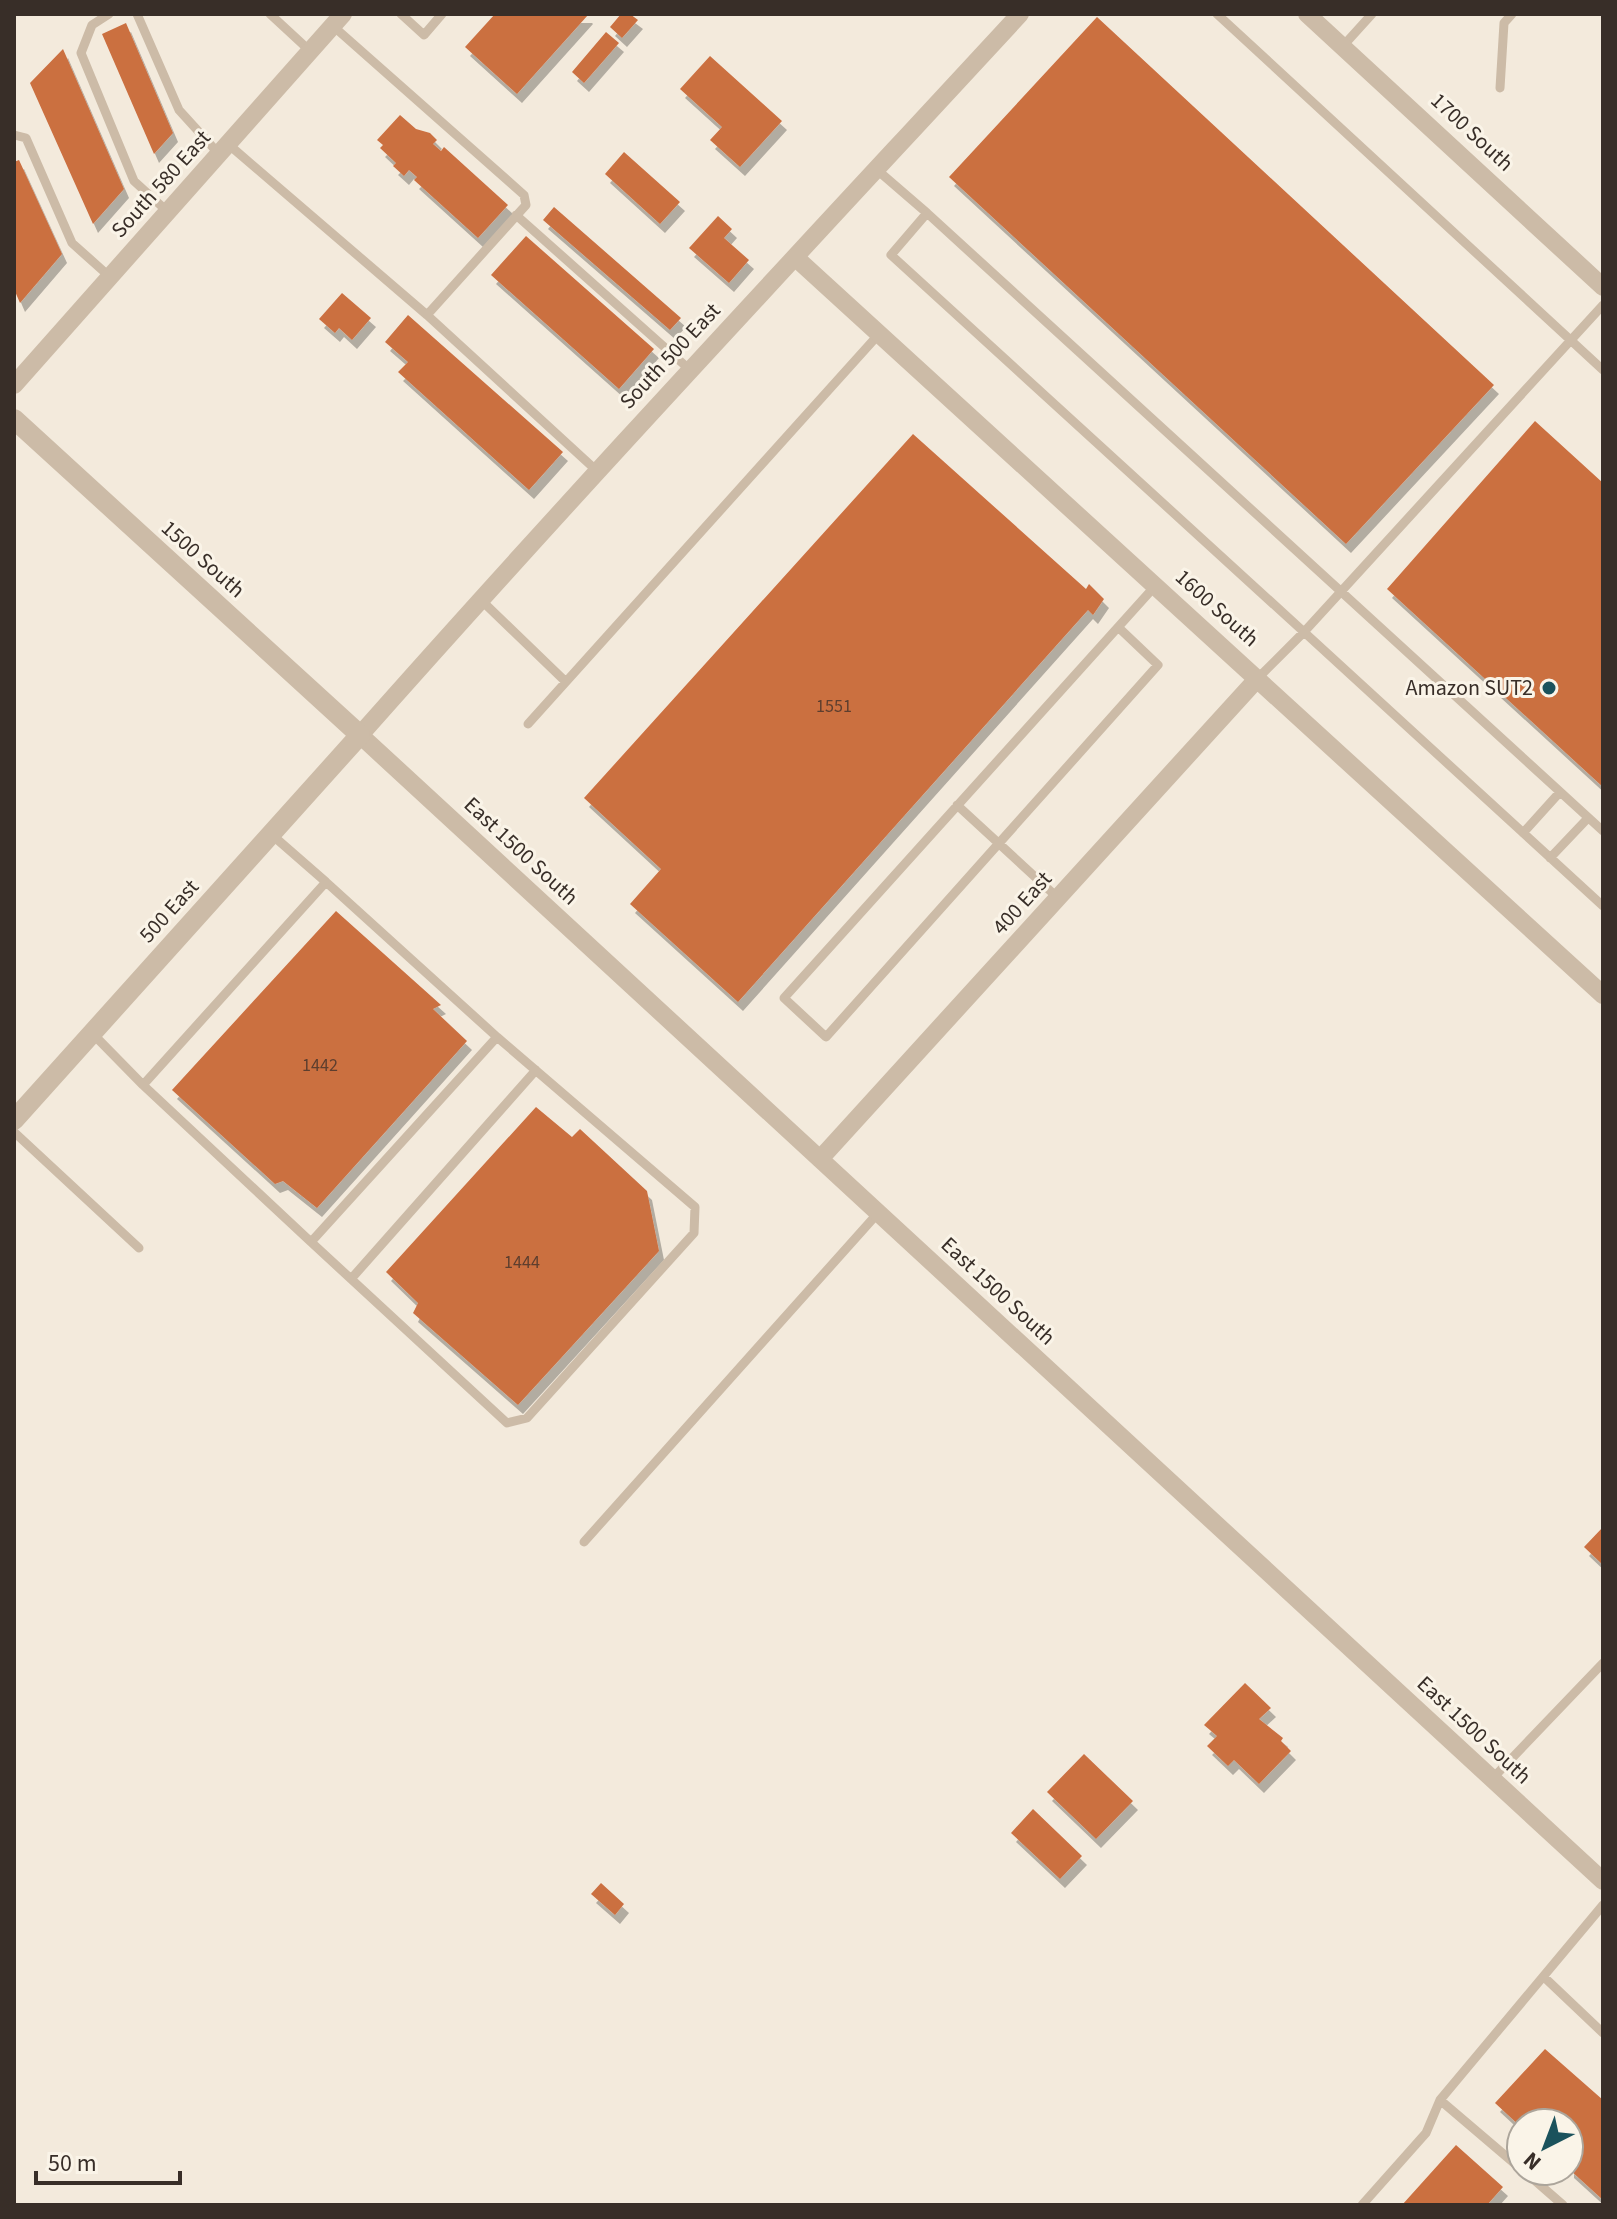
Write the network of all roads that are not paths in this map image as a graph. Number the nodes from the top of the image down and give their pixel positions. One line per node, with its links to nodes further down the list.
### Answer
1 (109, 14): 18 (lane)
2 (137, 14): 16 (lane)
3 (270, 14): 13 (lane)
4 (401, 14): 5 (lane)
5 (442, 14)
6 (1020, 14): 17 (street, South 500 East)
7 (1217, 14): 27 (lane)
8 (1307, 14): 12 (street, 1700 South)
9 (1372, 14): 12 (lane)
10 (1512, 14): 14 (lane)
11 (338, 20): 13 (street, South 580 East); 20 (lane)
12 (1343, 46): 23 (street, 1700 South)
13 (310, 51): 16 (street, South 580 East)
14 (1500, 88)
15 (14, 135): 22 (lane)
16 (224, 149): 18 (street, South 580 East); 25 (lane)
17 (876, 169): 19 (lane); 21 (street, South 500 East)
18 (168, 212): 22 (street, South 580 East)
19 (927, 213): 34 (lane); 37 (lane)
20 (516, 215): 25 (lane); 28 (lane)
21 (796, 258): 26 (street, 1600 South); 28 (street, South 500 East)
22 (110, 277): 30 (street, South 580 East)
23 (1603, 287)
24 (1603, 305): 27 (lane)
25 (427, 315): 32 (lane)
26 (879, 334): 33 (street, 1600 South); 39 (lane)
27 (1571, 340): 29 (lane); 34 (lane)
28 (689, 369): 32 (street, South 500 East)
29 (1603, 370)
30 (14, 385)
31 (14, 419): 41 (street, 1500 South)
32 (597, 471): 35 (street, South 500 East)
33 (1156, 585): 36 (lane); 38 (street, 1600 South)
34 (1341, 592): 37 (lane); 42 (lane)
35 (481, 600): 39 (lane); 41 (street, South 500 East)
36 (1118, 627): 43 (lane); 48 (lane)
37 (1304, 632): 38 (lane); 46 (lane)
38 (1258, 678): 51 (street, 400 East); 53 (street, 1600 South)
39 (566, 682): 40 (lane)
40 (528, 724)
41 (360, 735): 47 (street, 500 East); 60 (street, East 1500 South)
42 (1560, 792): 44 (lane); 46 (lane)
43 (957, 805): 48 (lane); 48 (lane)
44 (1588, 818): 45 (lane); 49 (lane)
45 (1603, 831)
46 (1523, 833): 49 (lane)
47 (271, 834): 50 (lane); 54 (street, 500 East)
48 (999, 843): 51 (lane)
49 (1550, 858): 52 (lane)
50 (326, 882): 55 (lane); 57 (lane)
51 (1059, 899): 60 (street, 400 East)
52 (1603, 906)
53 (1603, 995)
54 (92, 1033): 57 (lane); 58 (street, 500 East)
55 (497, 1037): 56 (lane); 62 (lane)
56 (536, 1070): 64 (lane); 64 (lane)
57 (143, 1085): 62 (lane)
58 (14, 1120)
59 (14, 1132): 63 (lane)
60 (820, 1159): 61 (street, East 1500 South)
61 (878, 1213): 65 (lane); 67 (street, East 1500 South)
62 (311, 1242): 64 (lane)
63 (139, 1248)
64 (351, 1279)
65 (584, 1542)
66 (1603, 1663): 67 (lane)
67 (1492, 1779): 68 (street, East 1500 South)
68 (1603, 1881)
69 (1603, 1905): 70 (lane)
70 (1544, 1977): 71 (lane); 72 (lane)
71 (1603, 2033)
72 (1440, 2100): 73 (lane); 75 (lane)
73 (1505, 2155)
74 (1542, 2187): 76 (lane)
75 (1362, 2205)
76 (1563, 2205)

